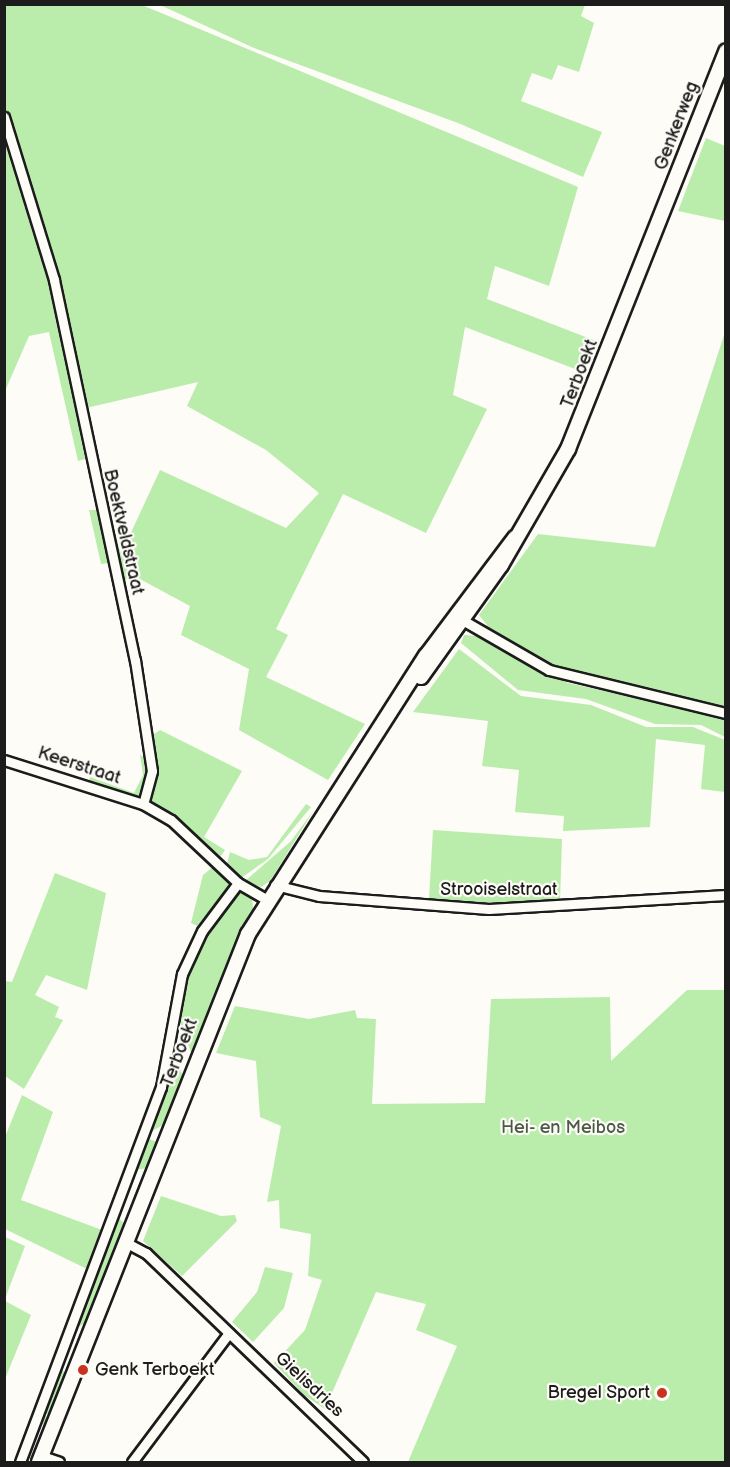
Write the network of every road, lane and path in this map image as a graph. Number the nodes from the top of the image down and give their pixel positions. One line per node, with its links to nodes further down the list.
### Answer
1 (726, 51): 3 (main road, Genkerweg)
2 (4, 117): 7 (street, Boektveldstraat)
3 (662, 214): 4 (main road, Terboekt)
4 (459, 618): 5 (street); 9 (main road, Terboekt)
5 (726, 713)
6 (4, 760): 7 (street, Keerstraat)
7 (143, 804): 8 (street)
8 (238, 883): 11 (street); 15 (street, Terboekt)
9 (274, 885): 10 (street, Strooiselstraat); 11 (main road, Terboekt)
10 (726, 895)
11 (266, 899): 12 (main road, Terboekt)
12 (125, 1242): 13 (street, Gielisdries); 14 (main road, Terboekt)
13 (229, 1333): 17 (street); 18 (street, Gielisdries)
14 (41, 1459): 16 (street)
15 (20, 1462)
16 (59, 1462)
17 (132, 1462)
18 (363, 1462)

